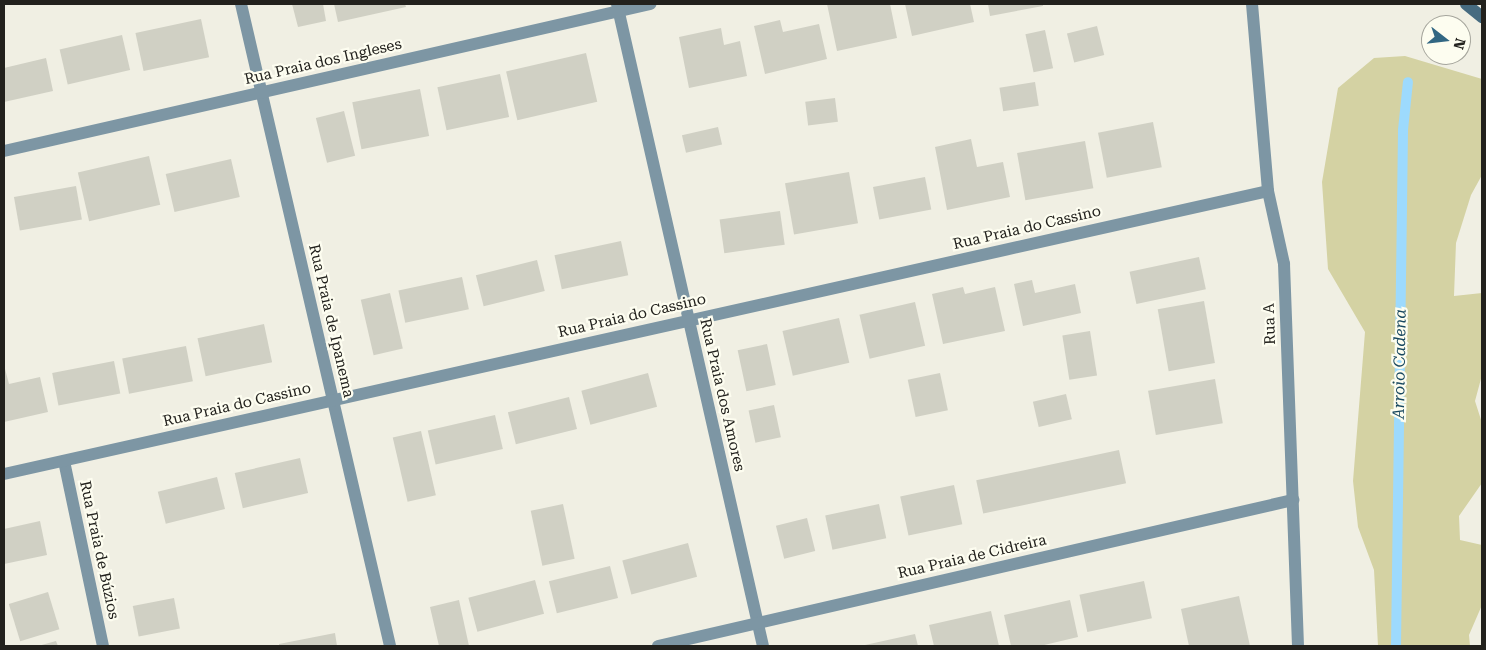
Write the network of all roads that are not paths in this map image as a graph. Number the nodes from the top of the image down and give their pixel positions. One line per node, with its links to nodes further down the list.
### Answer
1 (241, 4): 7 (street, Rua Praia de Ipanema)
2 (650, 4): 5 (street, Rua Praia dos Ingleses)
3 (1252, 4): 9 (street, Rua A)
4 (1466, 4): 6 (main road)
5 (617, 7): 7 (street, Rua Praia dos Ingleses); 10 (street, Rua Praia dos Amores)
6 (1482, 17)
7 (262, 92): 8 (street, Rua Praia dos Ingleses); 11 (street, Rua Praia de Ipanema)
8 (4, 151)
9 (1268, 191): 10 (street, Rua Praia do Cassino); 14 (street, Rua A)
10 (688, 320): 11 (street, Rua Praia do Cassino); 15 (street, Rua Praia dos Amores)
11 (333, 400): 12 (street, Rua Praia do Cassino); 17 (street, Rua Praia de Ipanema)
12 (64, 461): 13 (street, Rua Praia do Cassino); 16 (street, Rua Praia de Búzios)
13 (4, 474)
14 (1294, 500): 15 (street, Rua Praia de Cidreira); 20 (street, Rua A)
15 (758, 623): 18 (street, Rua Praia de Cidreira); 19 (street, Rua Praia dos Amores)
16 (103, 646)
17 (390, 646)
18 (658, 646)
19 (763, 646)
20 (1298, 646)

